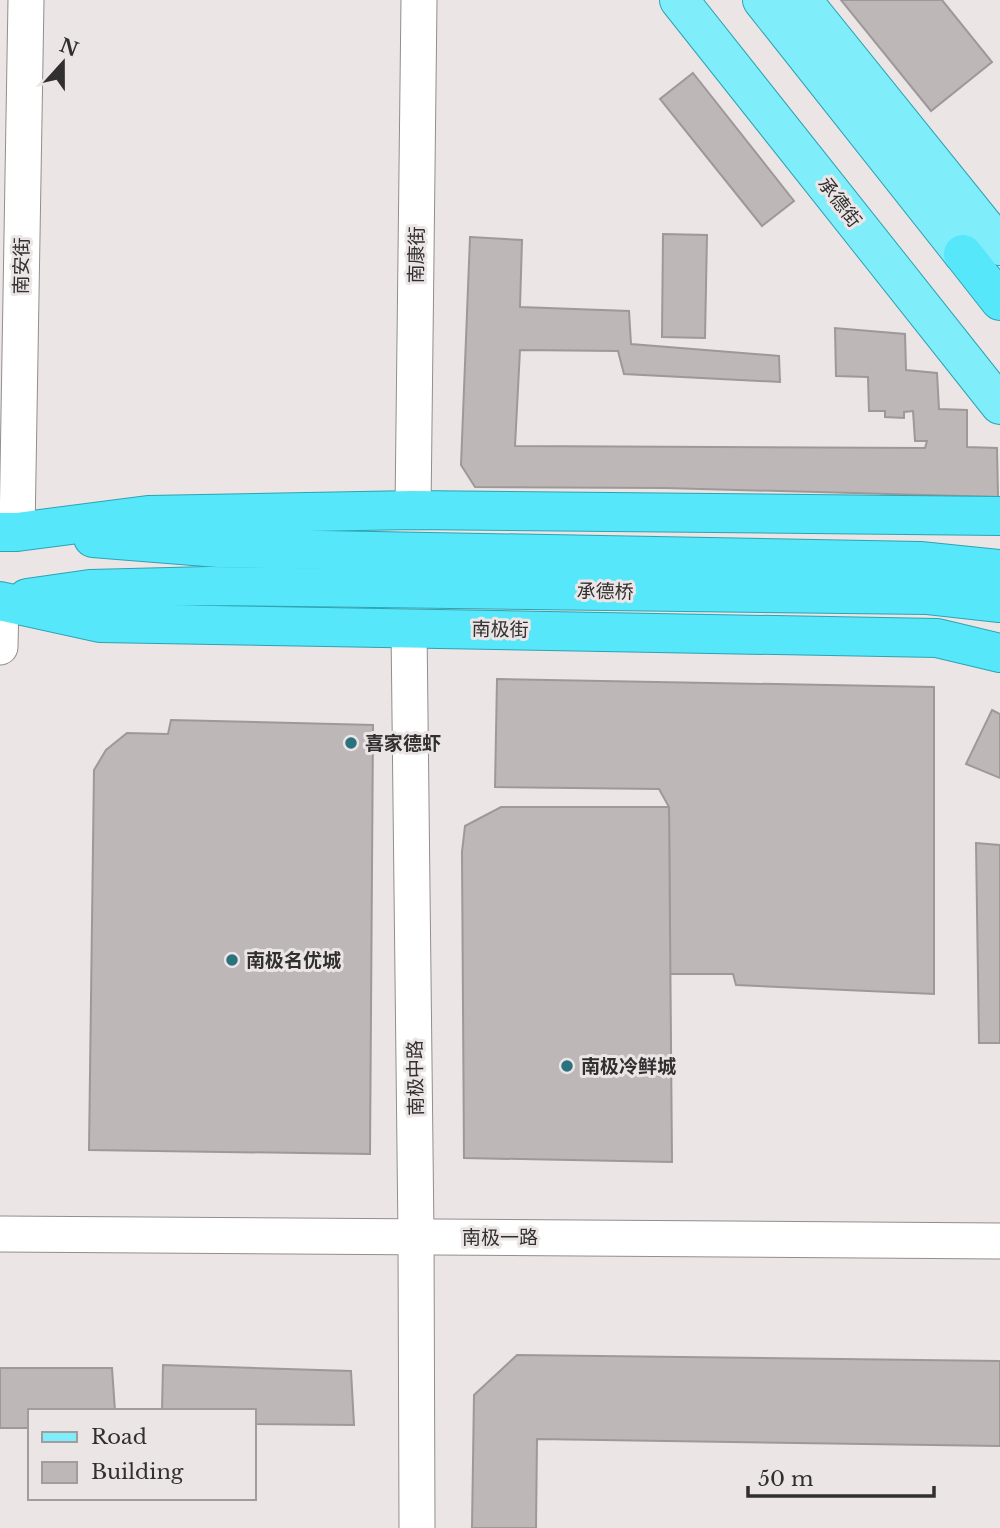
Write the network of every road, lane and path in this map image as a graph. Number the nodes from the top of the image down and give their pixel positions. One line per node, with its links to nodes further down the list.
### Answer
1 (26, 0): 12 (street, 南安街)
2 (419, 0): 10 (street, 南康街)
3 (680, 0): 9 (main road, 承德街)
4 (762, 0): 7 (main road)
5 (802, 0): 6 (main road)
6 (1000, 246)
7 (963, 254): 8 (highway)
8 (1000, 301)
9 (1000, 405)
10 (413, 510): 11 (highway); 12 (highway)
11 (1000, 516)
12 (8, 532): 13 (highway, 承德桥)
13 (1000, 569)
14 (0, 601): 15 (highway, 承德桥); 16 (highway, 南极街); 17 (street)
15 (1000, 603)
16 (409, 628): 18 (highway, 南极街); 20 (street, 南极中路)
17 (0, 647)
18 (1000, 653)
19 (0, 1234): 20 (street, 南极一路)
20 (416, 1236): 21 (street, 南极一路); 22 (street, 南极中路)
21 (1000, 1241)
22 (417, 1528)

